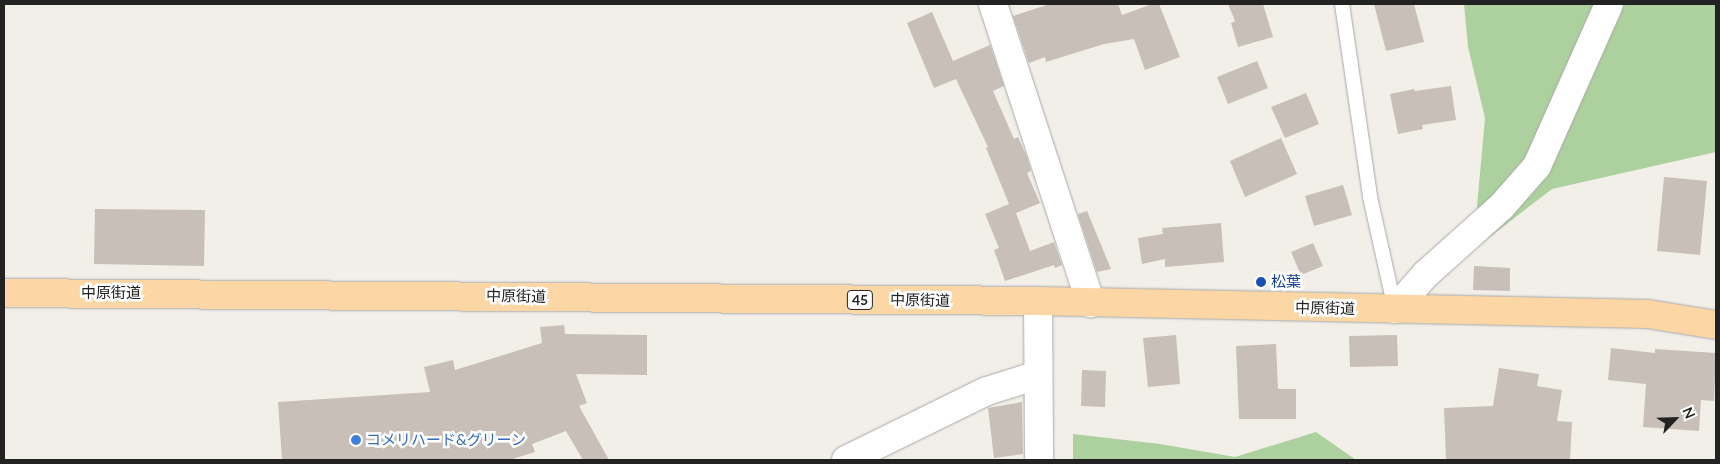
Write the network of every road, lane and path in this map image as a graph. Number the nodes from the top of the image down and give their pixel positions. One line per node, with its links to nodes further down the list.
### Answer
1 (993, 4): 6 (street)
2 (1342, 4): 7 (lane)
3 (1609, 4): 7 (street)
4 (4, 293): 5 (main road, 中原街道 / 45)
5 (1038, 302): 6 (main road, 中原街道 / 45); 9 (street)
6 (1091, 303): 7 (main road, 中原街道 / 45)
7 (1395, 309): 8 (main road, 中原街道 / 45)
8 (1716, 325)
9 (1038, 375): 10 (street); 11 (street)
10 (846, 460)
11 (1039, 460)

